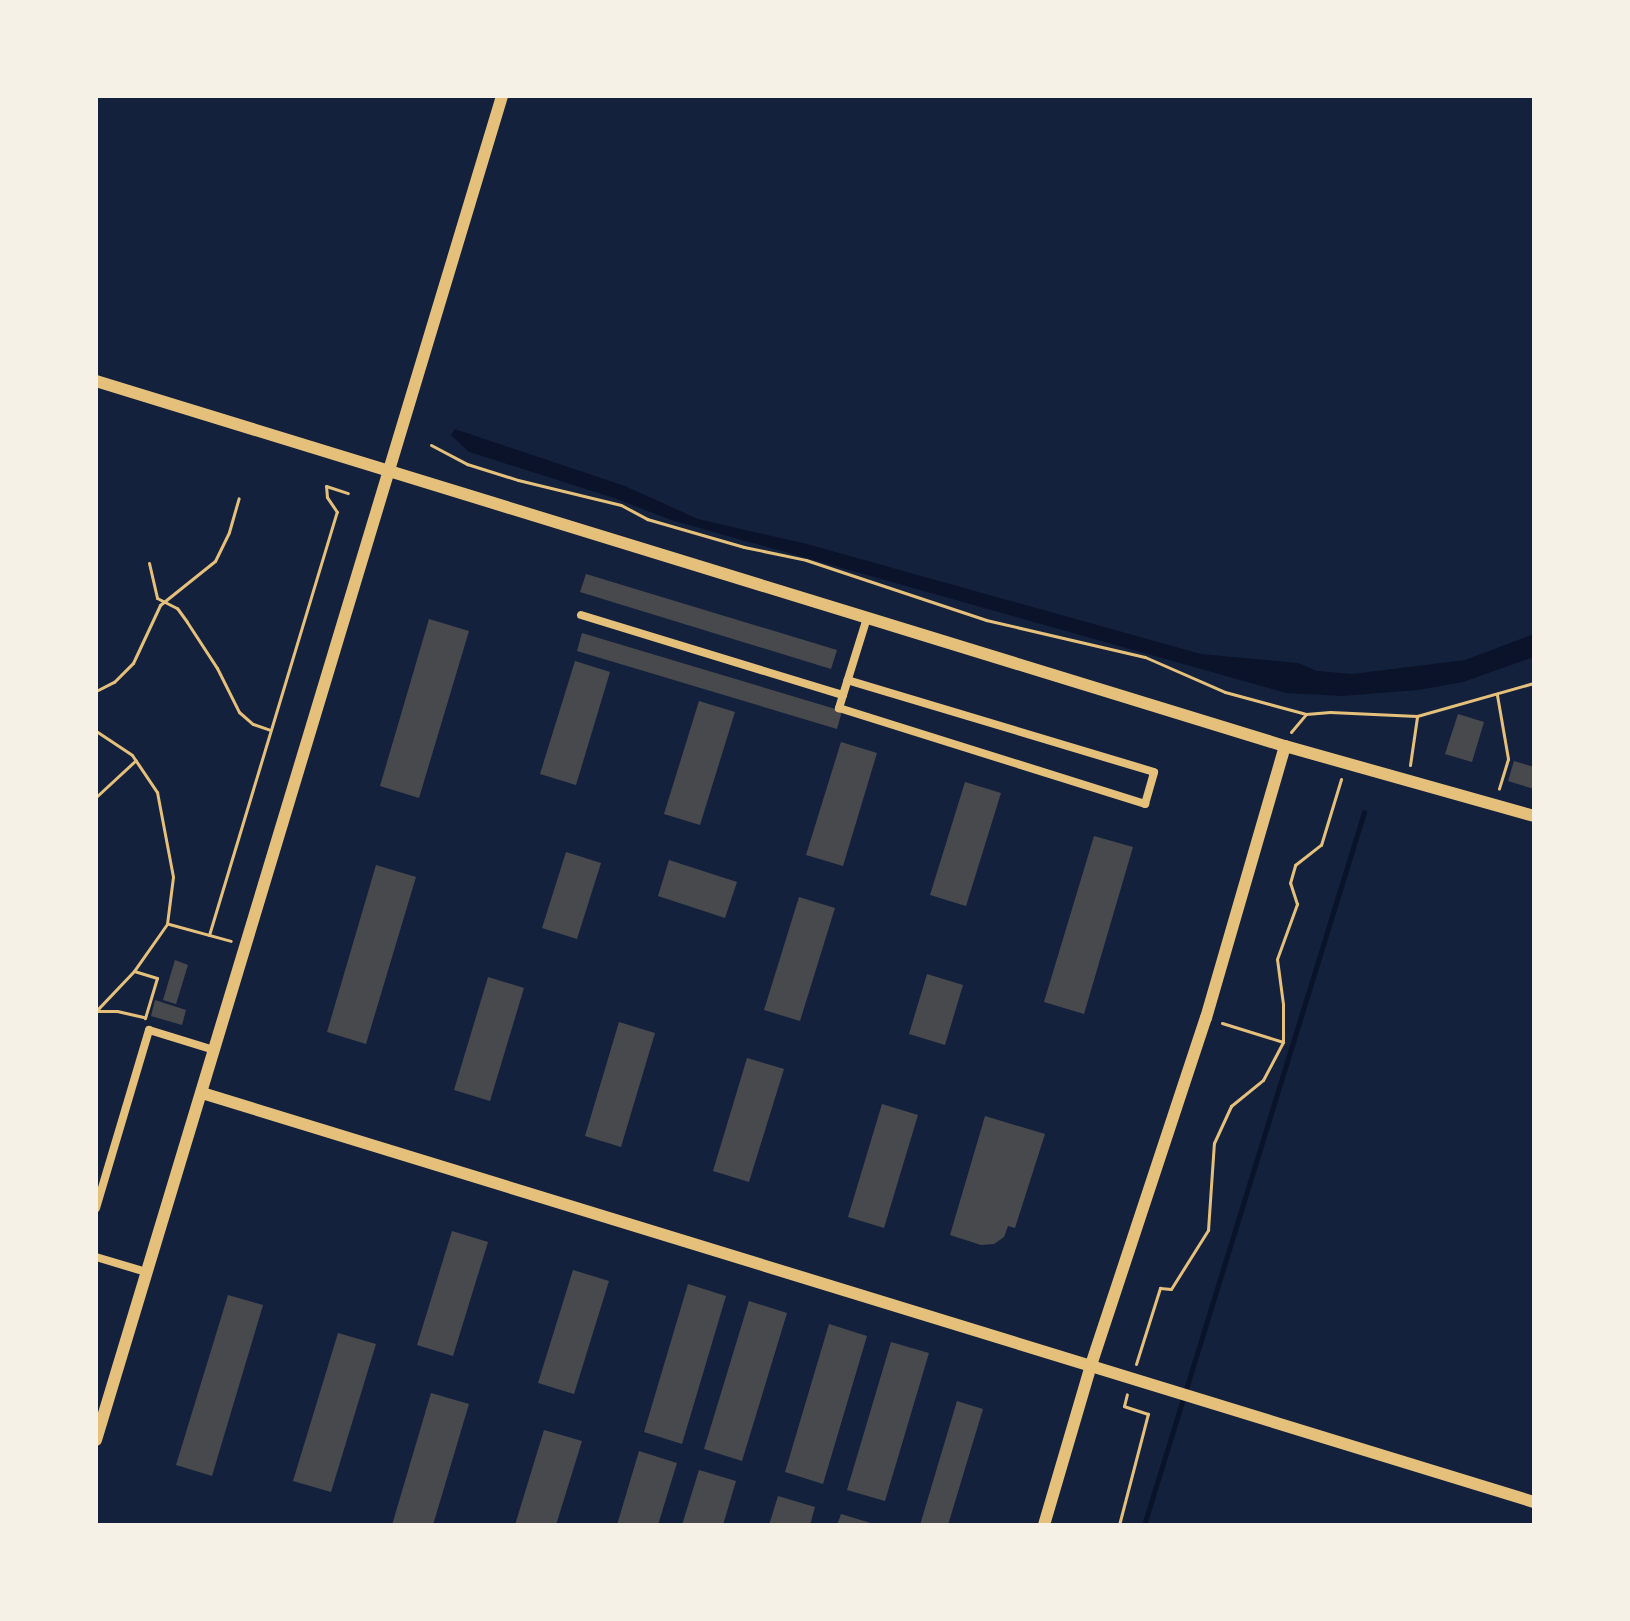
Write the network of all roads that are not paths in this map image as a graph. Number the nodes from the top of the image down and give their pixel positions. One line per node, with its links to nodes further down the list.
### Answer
1 (502, 96): 3 (street)
2 (96, 381): 3 (street)
3 (388, 470): 5 (street); 10 (street)
4 (581, 615): 7 (street)
5 (867, 618): 6 (street); 8 (street)
6 (848, 680): 7 (street); 7 (street)
7 (843, 695)
8 (1285, 746): 9 (street); 15 (street)
9 (1534, 816)
10 (214, 1050): 11 (street); 12 (street)
11 (202, 1093): 14 (street); 15 (street)
12 (96, 1208)
13 (96, 1257): 14 (street)
14 (146, 1272): 16 (street)
15 (1091, 1365): 17 (street); 18 (street)
16 (96, 1440)
17 (1534, 1502)
18 (1044, 1525)

